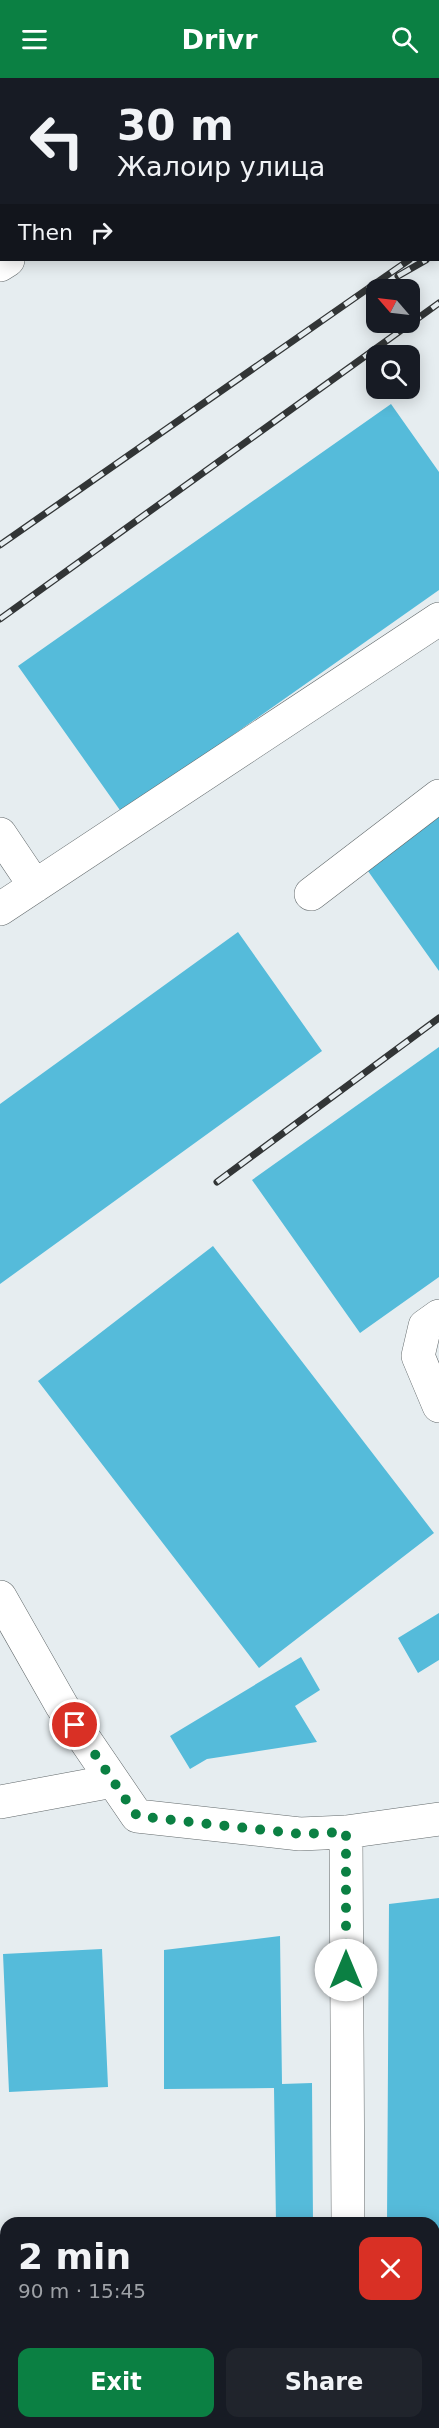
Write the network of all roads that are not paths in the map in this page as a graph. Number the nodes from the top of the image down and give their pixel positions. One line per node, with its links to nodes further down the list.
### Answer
1 (439, 619): 4 (street)
2 (439, 796): 5 (street)
3 (0, 834): 4 (street)
4 (36, 886): 6 (street)
5 (311, 894)
6 (0, 909)
7 (439, 1316): 8 (street)
8 (439, 1406)
9 (0, 1597): 10 (street)
10 (113, 1781): 11 (street); 13 (street)
11 (0, 1802)
12 (439, 1819): 13 (street)
13 (346, 1832): 14 (street)
14 (348, 2217)

